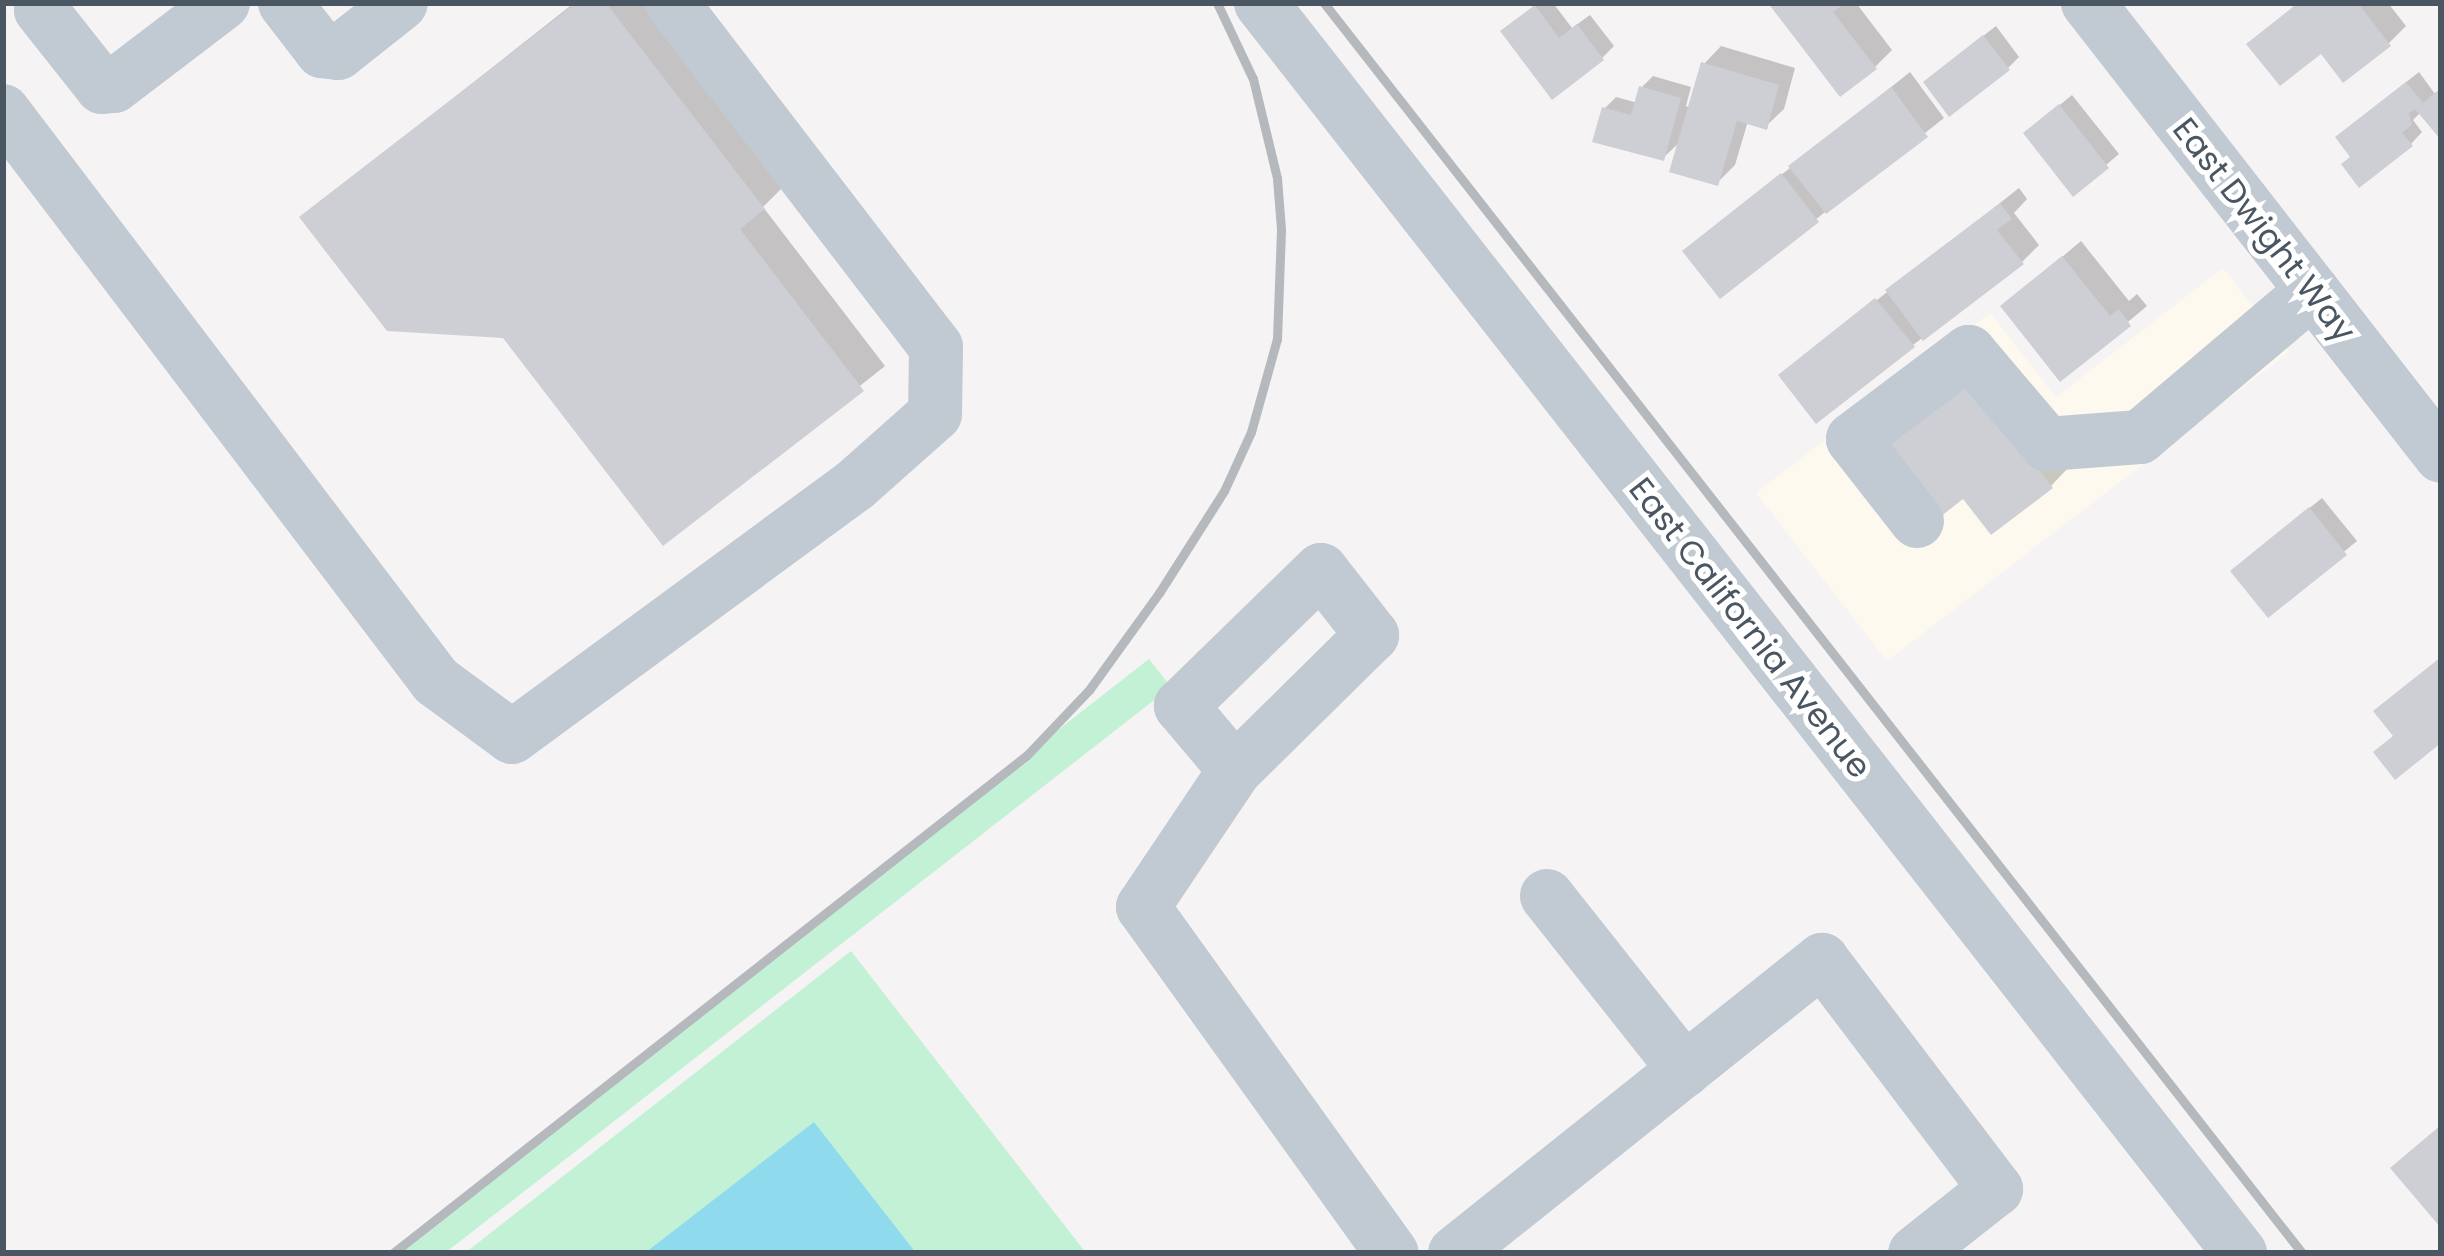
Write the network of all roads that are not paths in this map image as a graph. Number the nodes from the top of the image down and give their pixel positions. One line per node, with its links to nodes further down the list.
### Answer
1 (44, 3): 2 (street)
2 (223, 3)
3 (285, 3): 4 (street)
4 (401, 3)
5 (672, 3): 8 (street)
6 (1261, 3): 18 (street, East California Avenue)
7 (2088, 3): 9 (street, East Dwight Way)
8 (3, 111)
9 (2313, 291): 10 (street, East Dwight Way); 11 (street)
10 (2441, 456)
11 (1917, 521)
12 (1235, 770): 15 (street)
13 (1547, 896): 14 (street)
14 (1684, 1070): 16 (street); 17 (street)
15 (1392, 1253)
16 (1455, 1253)
17 (1915, 1253)
18 (2240, 1253)

